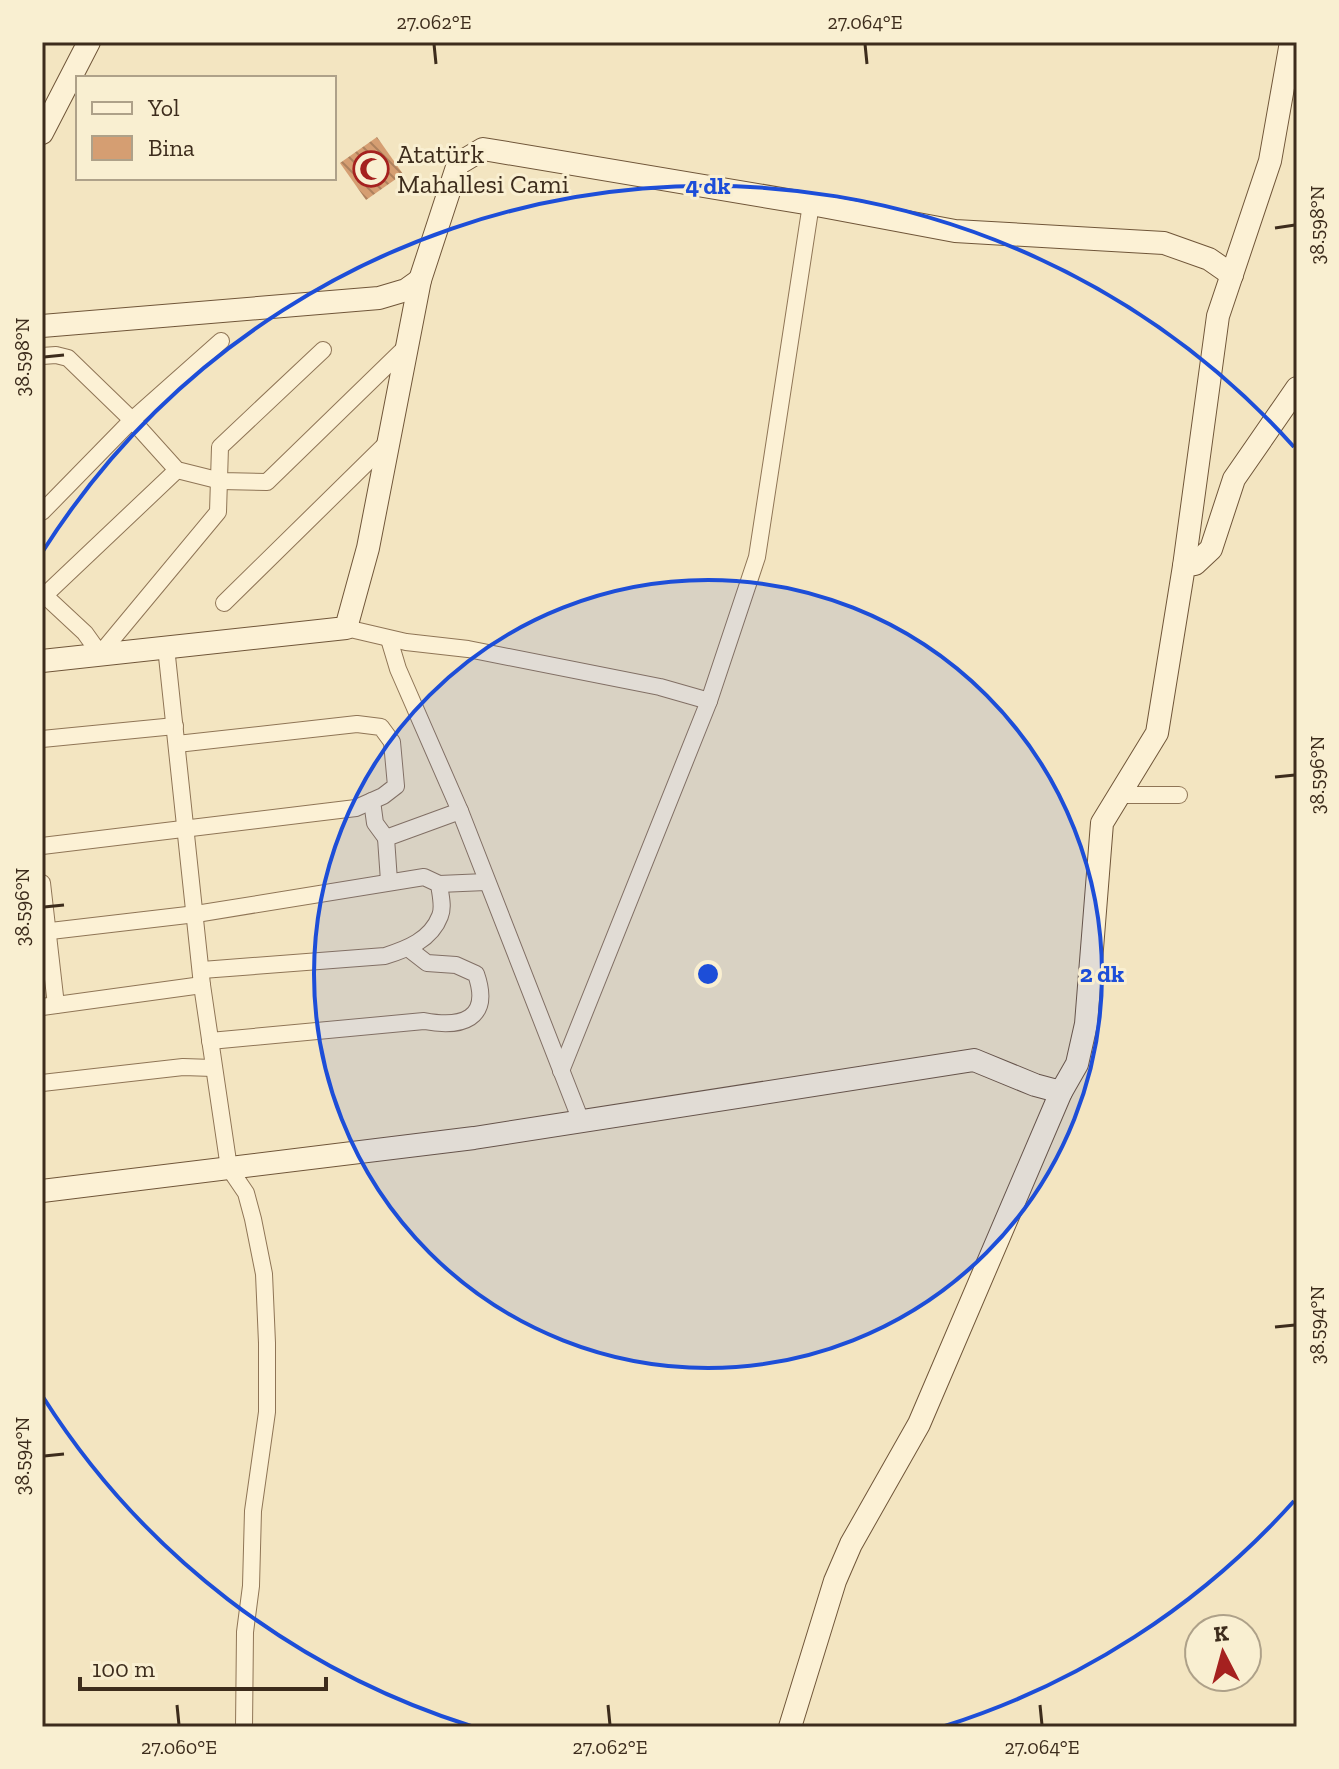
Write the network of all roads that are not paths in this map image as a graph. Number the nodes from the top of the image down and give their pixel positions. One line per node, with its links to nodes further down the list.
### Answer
1 (89, 42): 3 (street)
2 (1291, 42): 5 (street)
3 (42, 133)
4 (811, 204): 5 (street); 6 (street); 26 (street)
5 (1232, 275): 18 (street)
6 (420, 280): 7 (street); 9 (street)
7 (42, 326)
8 (221, 341): 13 (street)
9 (407, 346): 14 (street); 16 (street)
10 (323, 350): 16 (street)
11 (42, 356): 13 (street)
12 (1297, 388): 18 (street)
13 (132, 420): 15 (street); 17 (street)
14 (389, 441): 20 (street); 21 (street)
15 (177, 470): 16 (street); 19 (street)
16 (221, 481): 24 (street)
17 (42, 512)
18 (1184, 566): 30 (street)
19 (43, 594): 24 (street)
20 (224, 603)
21 (346, 628): 22 (street); 23 (street)
22 (389, 639): 26 (street); 33 (street)
23 (166, 647): 24 (street); 27 (street)
24 (100, 654): 25 (street)
25 (42, 661)
26 (709, 701): 48 (street)
27 (175, 726): 28 (street); 29 (street)
28 (42, 739)
29 (177, 744): 32 (street); 34 (street)
30 (1119, 795): 31 (street); 50 (street)
31 (1179, 795)
32 (372, 801): 34 (street); 35 (street)
33 (460, 811): 35 (street); 38 (street)
34 (187, 830): 36 (street); 41 (street)
35 (386, 838): 37 (street)
36 (42, 846)
37 (389, 881): 40 (street); 41 (street)
38 (486, 882): 40 (street); 48 (street)
39 (42, 883): 42 (street)
40 (439, 884): 43 (street)
41 (196, 914): 42 (street); 44 (street)
42 (45, 932): 45 (street)
43 (409, 949): 44 (street); 46 (street)
44 (202, 978): 45 (street); 46 (street)
45 (49, 1006)
46 (210, 1041): 47 (street)
47 (213, 1068): 49 (street); 52 (street)
48 (561, 1071): 51 (street)
49 (42, 1083)
50 (1061, 1092): 51 (street); 55 (street)
51 (581, 1121): 52 (street)
52 (229, 1168): 53 (street); 54 (street)
53 (42, 1191)
54 (244, 1727)
55 (790, 1727)

